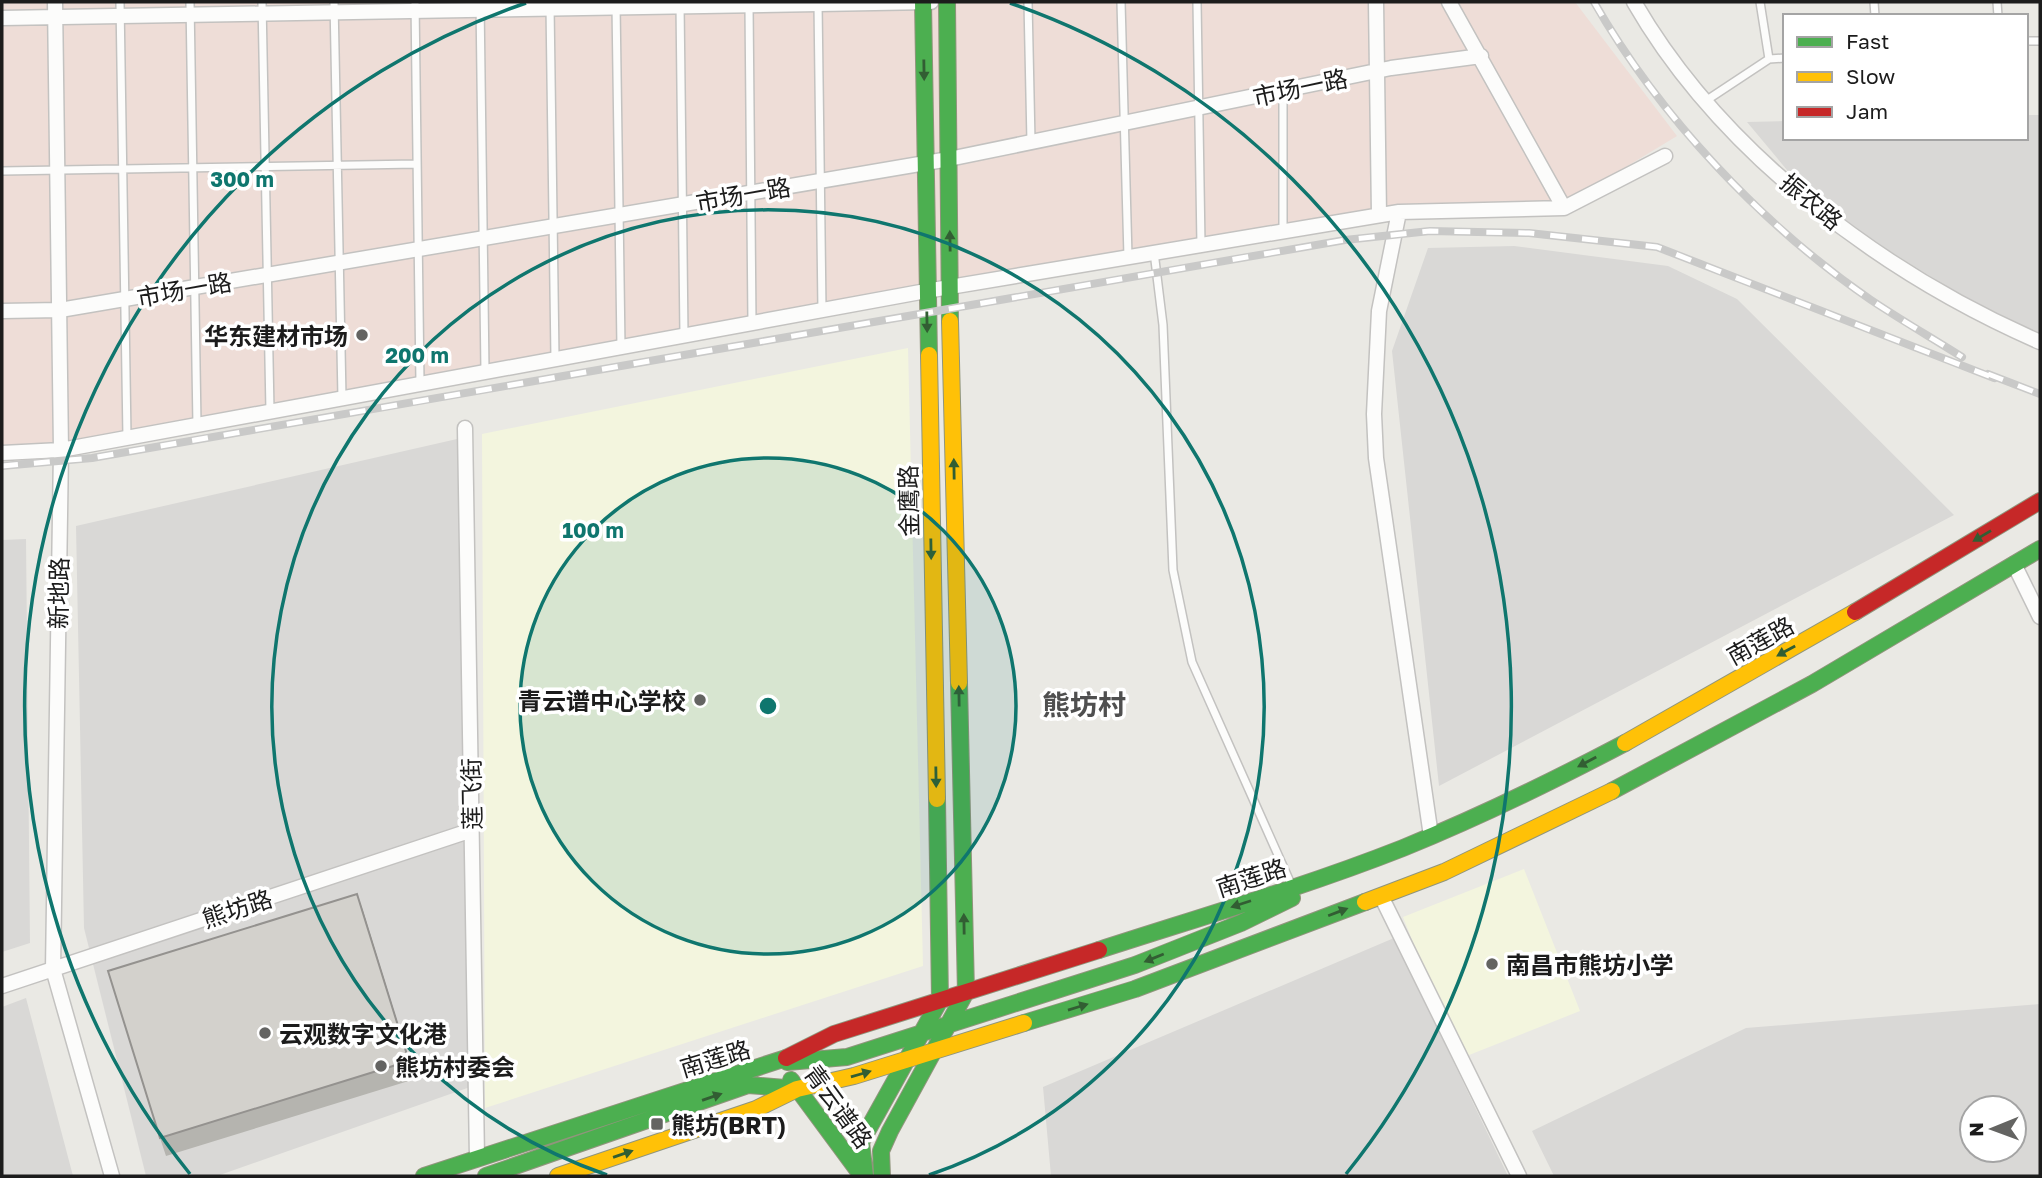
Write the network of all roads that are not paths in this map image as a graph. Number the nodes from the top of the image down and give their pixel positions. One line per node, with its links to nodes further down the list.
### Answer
1 (55, 2): 24 (street, 新地路)
2 (923, 2): 3 (street); 12 (street); 36 (main road, 金鹰路, one-way to 36)
3 (931, 2)
4 (947, 2): 35 (main road, 金鹰路)
5 (1028, 2): 33 (lane)
6 (1121, 2): 32 (lane)
7 (1197, 2): 31 (lane)
8 (1376, 2): 28 (street)
9 (1449, 2): 25 (street)
10 (1633, 2): 30 (street, 振农路)
11 (1760, 2): 27 (lane)
12 (818, 3): 14 (street); 44 (lane)
13 (680, 4): 14 (street); 16 (street); 46 (lane)
14 (749, 4): 45 (lane)
15 (550, 5): 16 (street); 17 (street); 51 (lane)
16 (616, 5): 49 (lane)
17 (480, 6): 19 (street); 53 (lane)
18 (335, 7): 19 (street); 20 (street); 38 (lane)
19 (415, 7): 37 (lane)
20 (262, 8): 22 (street); 39 (lane)
21 (121, 9): 22 (street); 24 (street); 41 (lane)
22 (190, 9): 40 (lane)
23 (2, 18): 24 (street)
24 (55, 18): 43 (street, 新地路)
25 (1481, 57): 28 (street, 市场一路); 47 (street)
26 (1783, 58): 27 (lane)
27 (1769, 59): 30 (lane)
28 (1377, 71): 29 (street, 市场一路); 50 (street)
29 (1283, 91): 31 (street, 市场一路); 52 (lane)
30 (1707, 100): 69 (street, 振农路)
31 (1198, 108): 32 (street, 市场一路); 54 (lane)
32 (1124, 123): 33 (street, 市场一路); 57 (lane)
33 (1031, 142): 35 (street, 市场一路)
34 (1665, 156): 47 (street)
35 (949, 159): 36 (street, 市场一路); 61 (main road, 金鹰路, one-way to 35)
36 (925, 163): 44 (street, 市场一路); 62 (main road, 金鹰路)
37 (417, 164): 38 (lane); 55 (lane)
38 (338, 166): 39 (lane); 58 (lane)
39 (265, 167): 40 (lane); 59 (lane)
40 (193, 168): 41 (lane); 60 (lane)
41 (123, 170): 43 (lane); 63 (lane)
42 (2, 171): 43 (lane)
43 (57, 171): 64 (street, 新地路)
44 (821, 180): 45 (street, 市场一路); 65 (lane)
45 (751, 192): 46 (street, 市场一路); 67 (lane)
46 (683, 204): 49 (street, 市场一路); 68 (lane)
47 (1564, 208): 48 (street)
48 (1399, 212): 50 (street); 86 (street)
49 (619, 215): 51 (street, 市场一路); 70 (lane)
50 (1379, 215): 52 (street)
51 (553, 226): 53 (street, 市场一路); 71 (lane)
52 (1283, 231): 54 (street)
53 (483, 238): 55 (street, 市场一路); 72 (lane)
54 (1201, 245): 56 (street)
55 (418, 249): 58 (street, 市场一路); 73 (lane)
56 (1154, 252): 57 (street); 88 (lane)
57 (1128, 257): 61 (street)
58 (340, 262): 59 (street, 市场一路); 74 (lane)
59 (267, 275): 60 (street, 市场一路); 75 (lane)
60 (195, 287): 63 (street, 市场一路); 76 (lane)
61 (950, 289): 62 (street); 92 (main road, 金鹰路, one-way to 61)
62 (926, 291): 65 (street); 93 (main road, 金鹰路, one-way to 93)
63 (125, 299): 64 (street, 市场一路); 78 (lane)
64 (60, 310): 66 (street, 市场一路); 79 (street, 新地路)
65 (822, 310): 67 (street)
66 (2, 312)
67 (752, 323): 68 (street)
68 (684, 336): 70 (street)
69 (2040, 342)
70 (621, 347): 71 (street)
71 (555, 359): 72 (street)
72 (485, 372): 73 (street)
73 (420, 384): 74 (street)
74 (342, 398): 75 (street)
75 (270, 411): 76 (street)
76 (197, 425): 78 (street)
77 (465, 428): 85 (street, 莲飞街)
78 (127, 437): 79 (street)
79 (61, 450): 80 (street); 90 (street, 新地路)
80 (2, 453)
81 (2040, 501): 86 (main road, 南莲路, one-way to 86)
82 (2040, 551): 83 (main road)
83 (2014, 564): 84 (street); 89 (main road)
84 (2040, 617)
85 (472, 830): 90 (street, 熊坊路); 100 (street, 莲飞街)
86 (1431, 836): 87 (main road, 南莲路)
87 (1373, 859): 88 (main road, 南莲路); 94 (main road, one-way to 94)
88 (1293, 888): 92 (main road, 南莲路, one-way to 92)
89 (1381, 896): 96 (main road, one-way to 89); 107 (street)
90 (53, 969): 91 (street, 熊坊路); 101 (street, 新地路)
91 (2, 986)
92 (966, 992): 93 (main road, 南莲路); 94 (main road)
93 (940, 1000): 95 (main road); 98 (main road, 南莲路)
94 (947, 1026): 95 (main road); 96 (main road)
95 (921, 1034): 97 (main road); 98 (main road)
96 (933, 1052): 97 (main road); 106 (main road)
97 (907, 1060): 99 (main road, one-way to 97); 105 (main road)
98 (778, 1062): 99 (main road, 青云谱路); 100 (main road, 南莲路)
99 (797, 1089): 103 (main road, one-way to 99); 104 (main road, one-way to 99); 105 (main road, 青云谱路)
100 (477, 1159): 102 (main road, 南莲路)
101 (112, 1176)
102 (424, 1176)
103 (486, 1176)
104 (558, 1176)
105 (864, 1176)
106 (882, 1176)
107 (1519, 1176)

